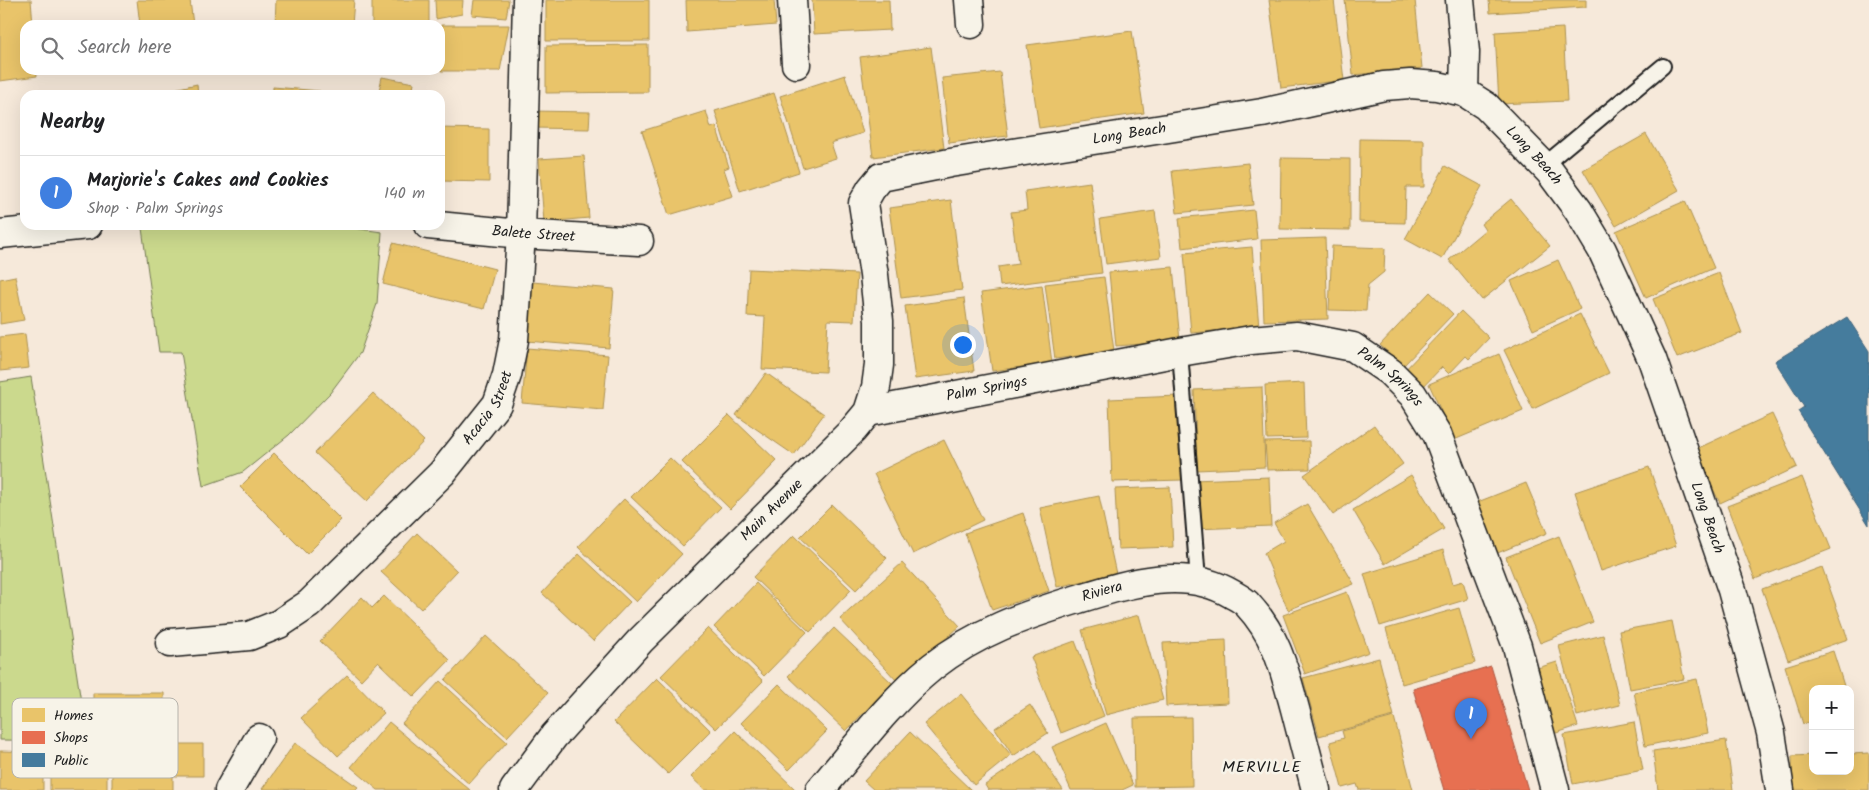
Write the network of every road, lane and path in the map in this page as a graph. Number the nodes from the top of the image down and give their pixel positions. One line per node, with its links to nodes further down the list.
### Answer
1 (527, 0): 12 (street, Acacia Street)
2 (792, 0): 4 (street)
3 (1460, 0): 6 (street)
4 (796, 64)
5 (1663, 66): 7 (lane)
6 (1464, 92): 7 (street, Long Beach); 8 (street, Long Beach)
7 (1543, 166): 24 (street, Long Beach)
8 (882, 177): 15 (street, Main Avenue)
9 (445, 227): 12 (street, Balete Street)
10 (39, 230): 11 (street)
11 (0, 234)
12 (521, 234): 13 (street, Balete Street); 17 (street, Acacia Street)
13 (639, 241)
14 (1180, 352): 15 (street, Palm Springs); 16 (lane); 23 (street, Palm Springs)
15 (868, 412): 20 (street, Main Avenue)
16 (1198, 580): 21 (street, Riviera); 22 (street, Riviera)
17 (170, 643)
18 (259, 738): 19 (street)
19 (228, 790)
20 (514, 790)
21 (820, 790)
22 (1316, 790)
23 (1555, 790)
24 (1780, 790)

